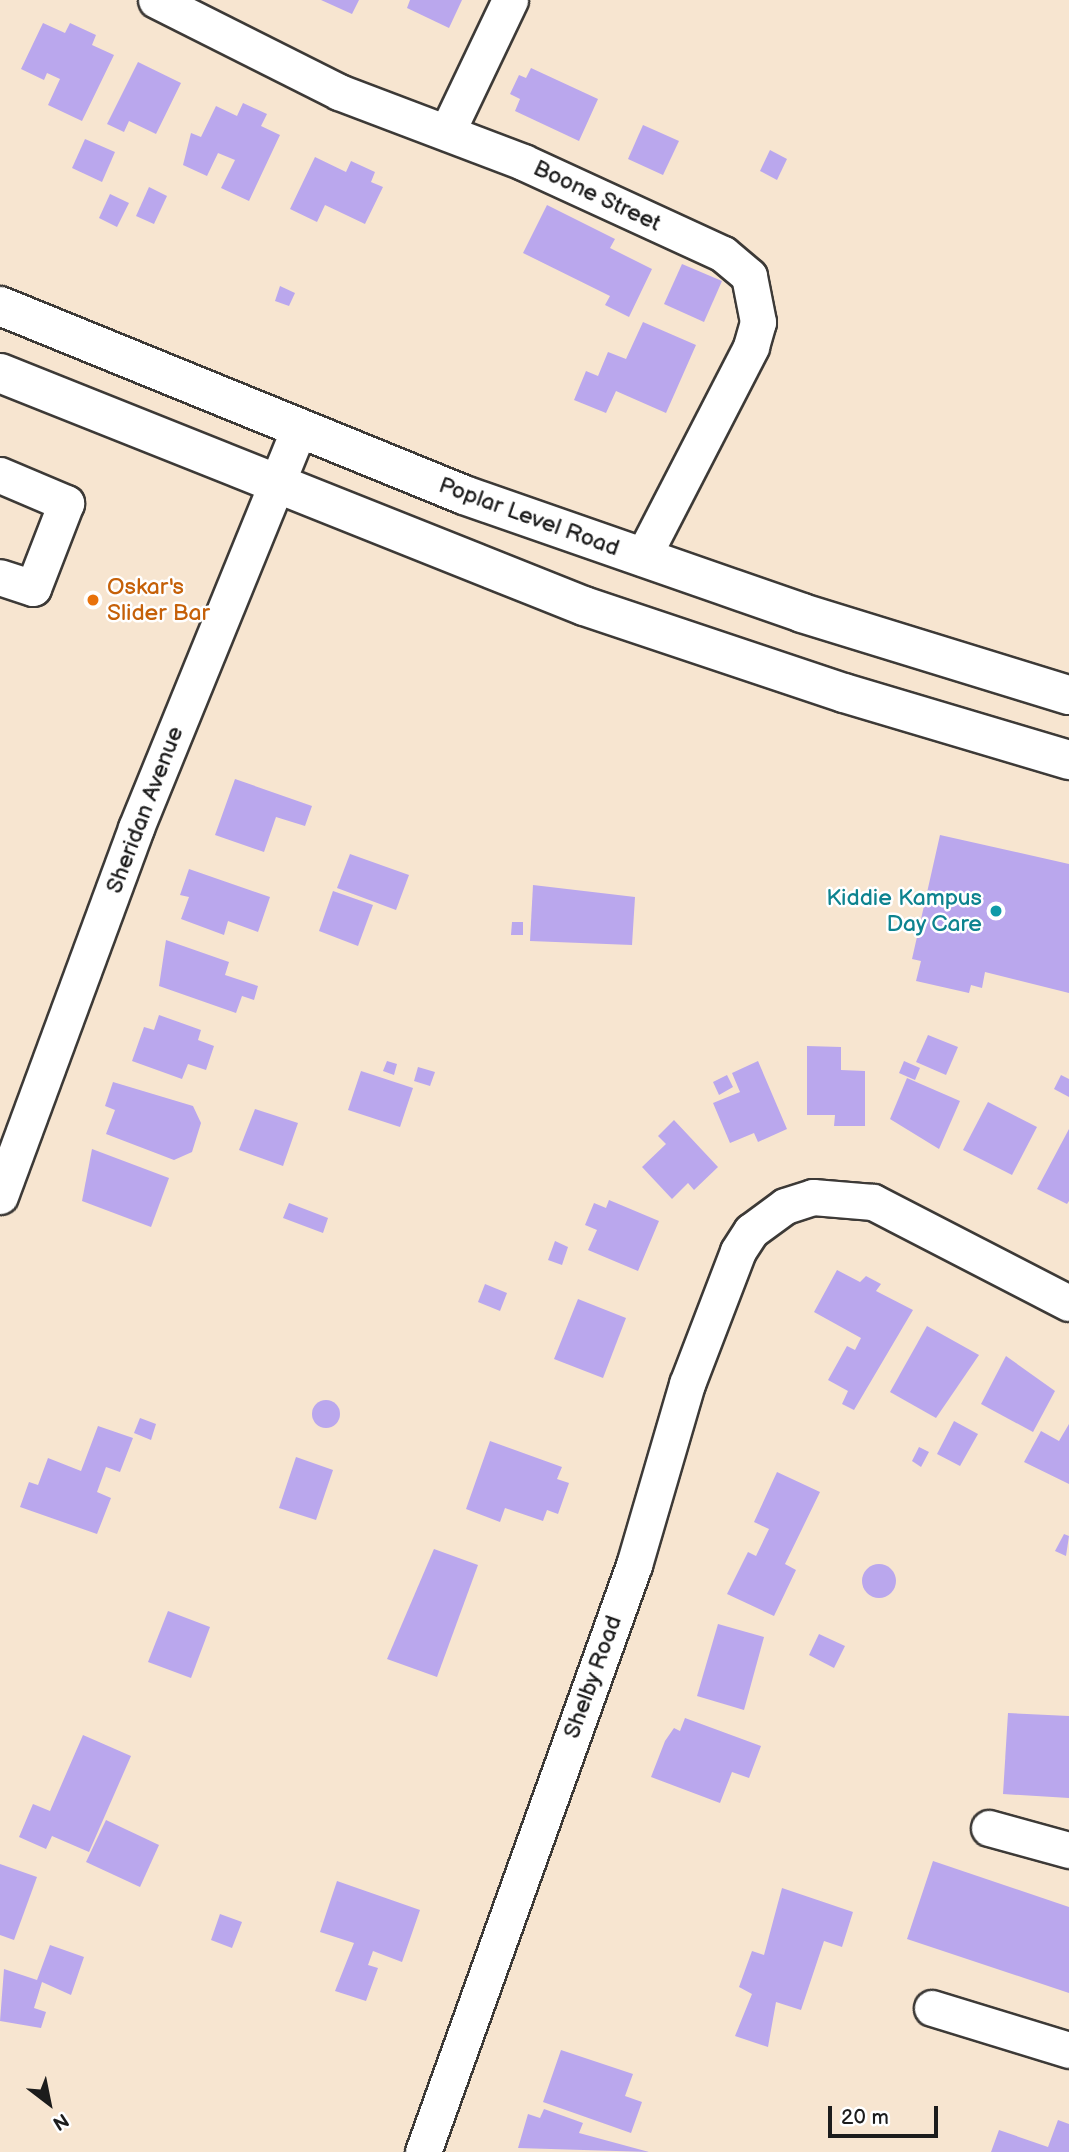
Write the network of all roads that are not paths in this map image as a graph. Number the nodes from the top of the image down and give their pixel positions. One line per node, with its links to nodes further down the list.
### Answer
1 (156, 0): 3 (street, Boone Street)
2 (510, 0): 3 (street)
3 (448, 130): 9 (street, Boone Street)
4 (0, 306): 6 (main road, Poplar Level Road)
5 (0, 373): 8 (main road)
6 (299, 428): 8 (street, Sheridan Avenue); 9 (main road, Poplar Level Road)
7 (0, 475): 10 (street)
8 (275, 485): 12 (main road); 13 (street, Sheridan Avenue)
9 (642, 558): 11 (main road, Poplar Level Road)
10 (0, 577)
11 (1069, 695)
12 (1069, 760)
13 (0, 1196)
14 (1069, 1303): 19 (street, Shelby Road)
15 (989, 1828): 16 (street)
16 (1069, 1850)
17 (932, 2008): 18 (street)
18 (1069, 2050)
19 (423, 2152)

